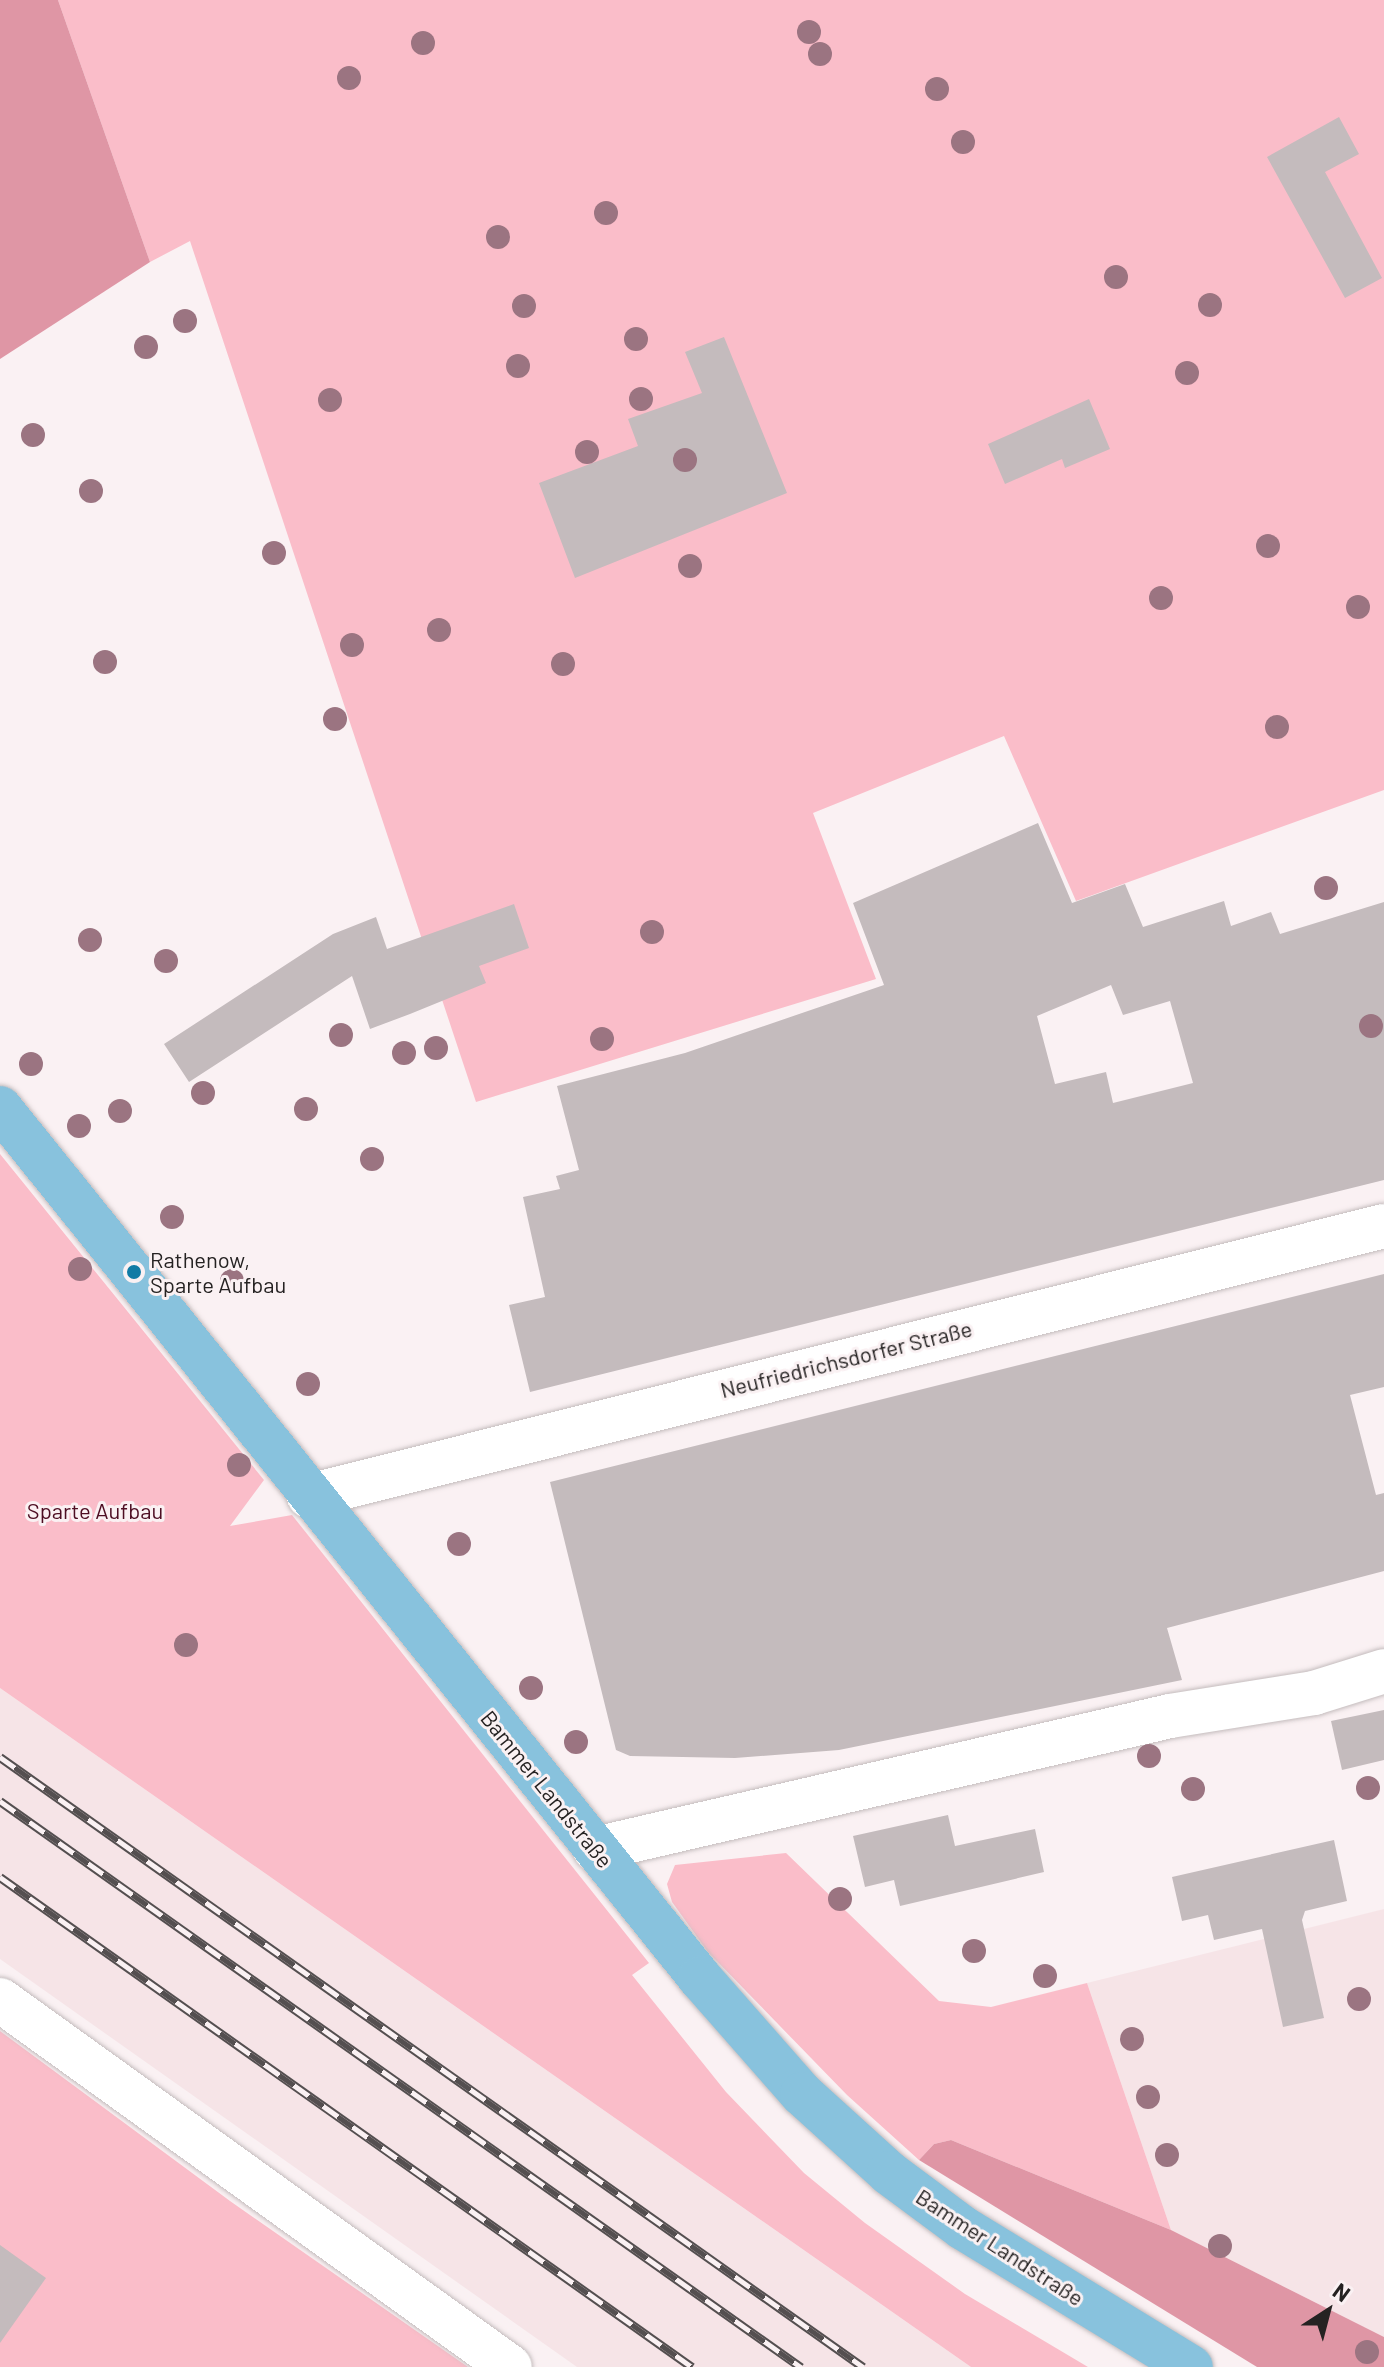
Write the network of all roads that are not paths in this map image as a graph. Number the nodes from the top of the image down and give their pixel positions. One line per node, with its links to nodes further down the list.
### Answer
1 (0, 1108): 3 (main road, Bammer Landstraße)
2 (1384, 1226): 3 (street, Neufriedrichsdorfer Straße)
3 (309, 1496): 5 (main road, Bammer Landstraße)
4 (1384, 1671): 5 (street)
5 (595, 1849): 8 (main road, Bammer Landstraße)
6 (0, 2000): 7 (street)
7 (510, 2367)
8 (1191, 2367)

